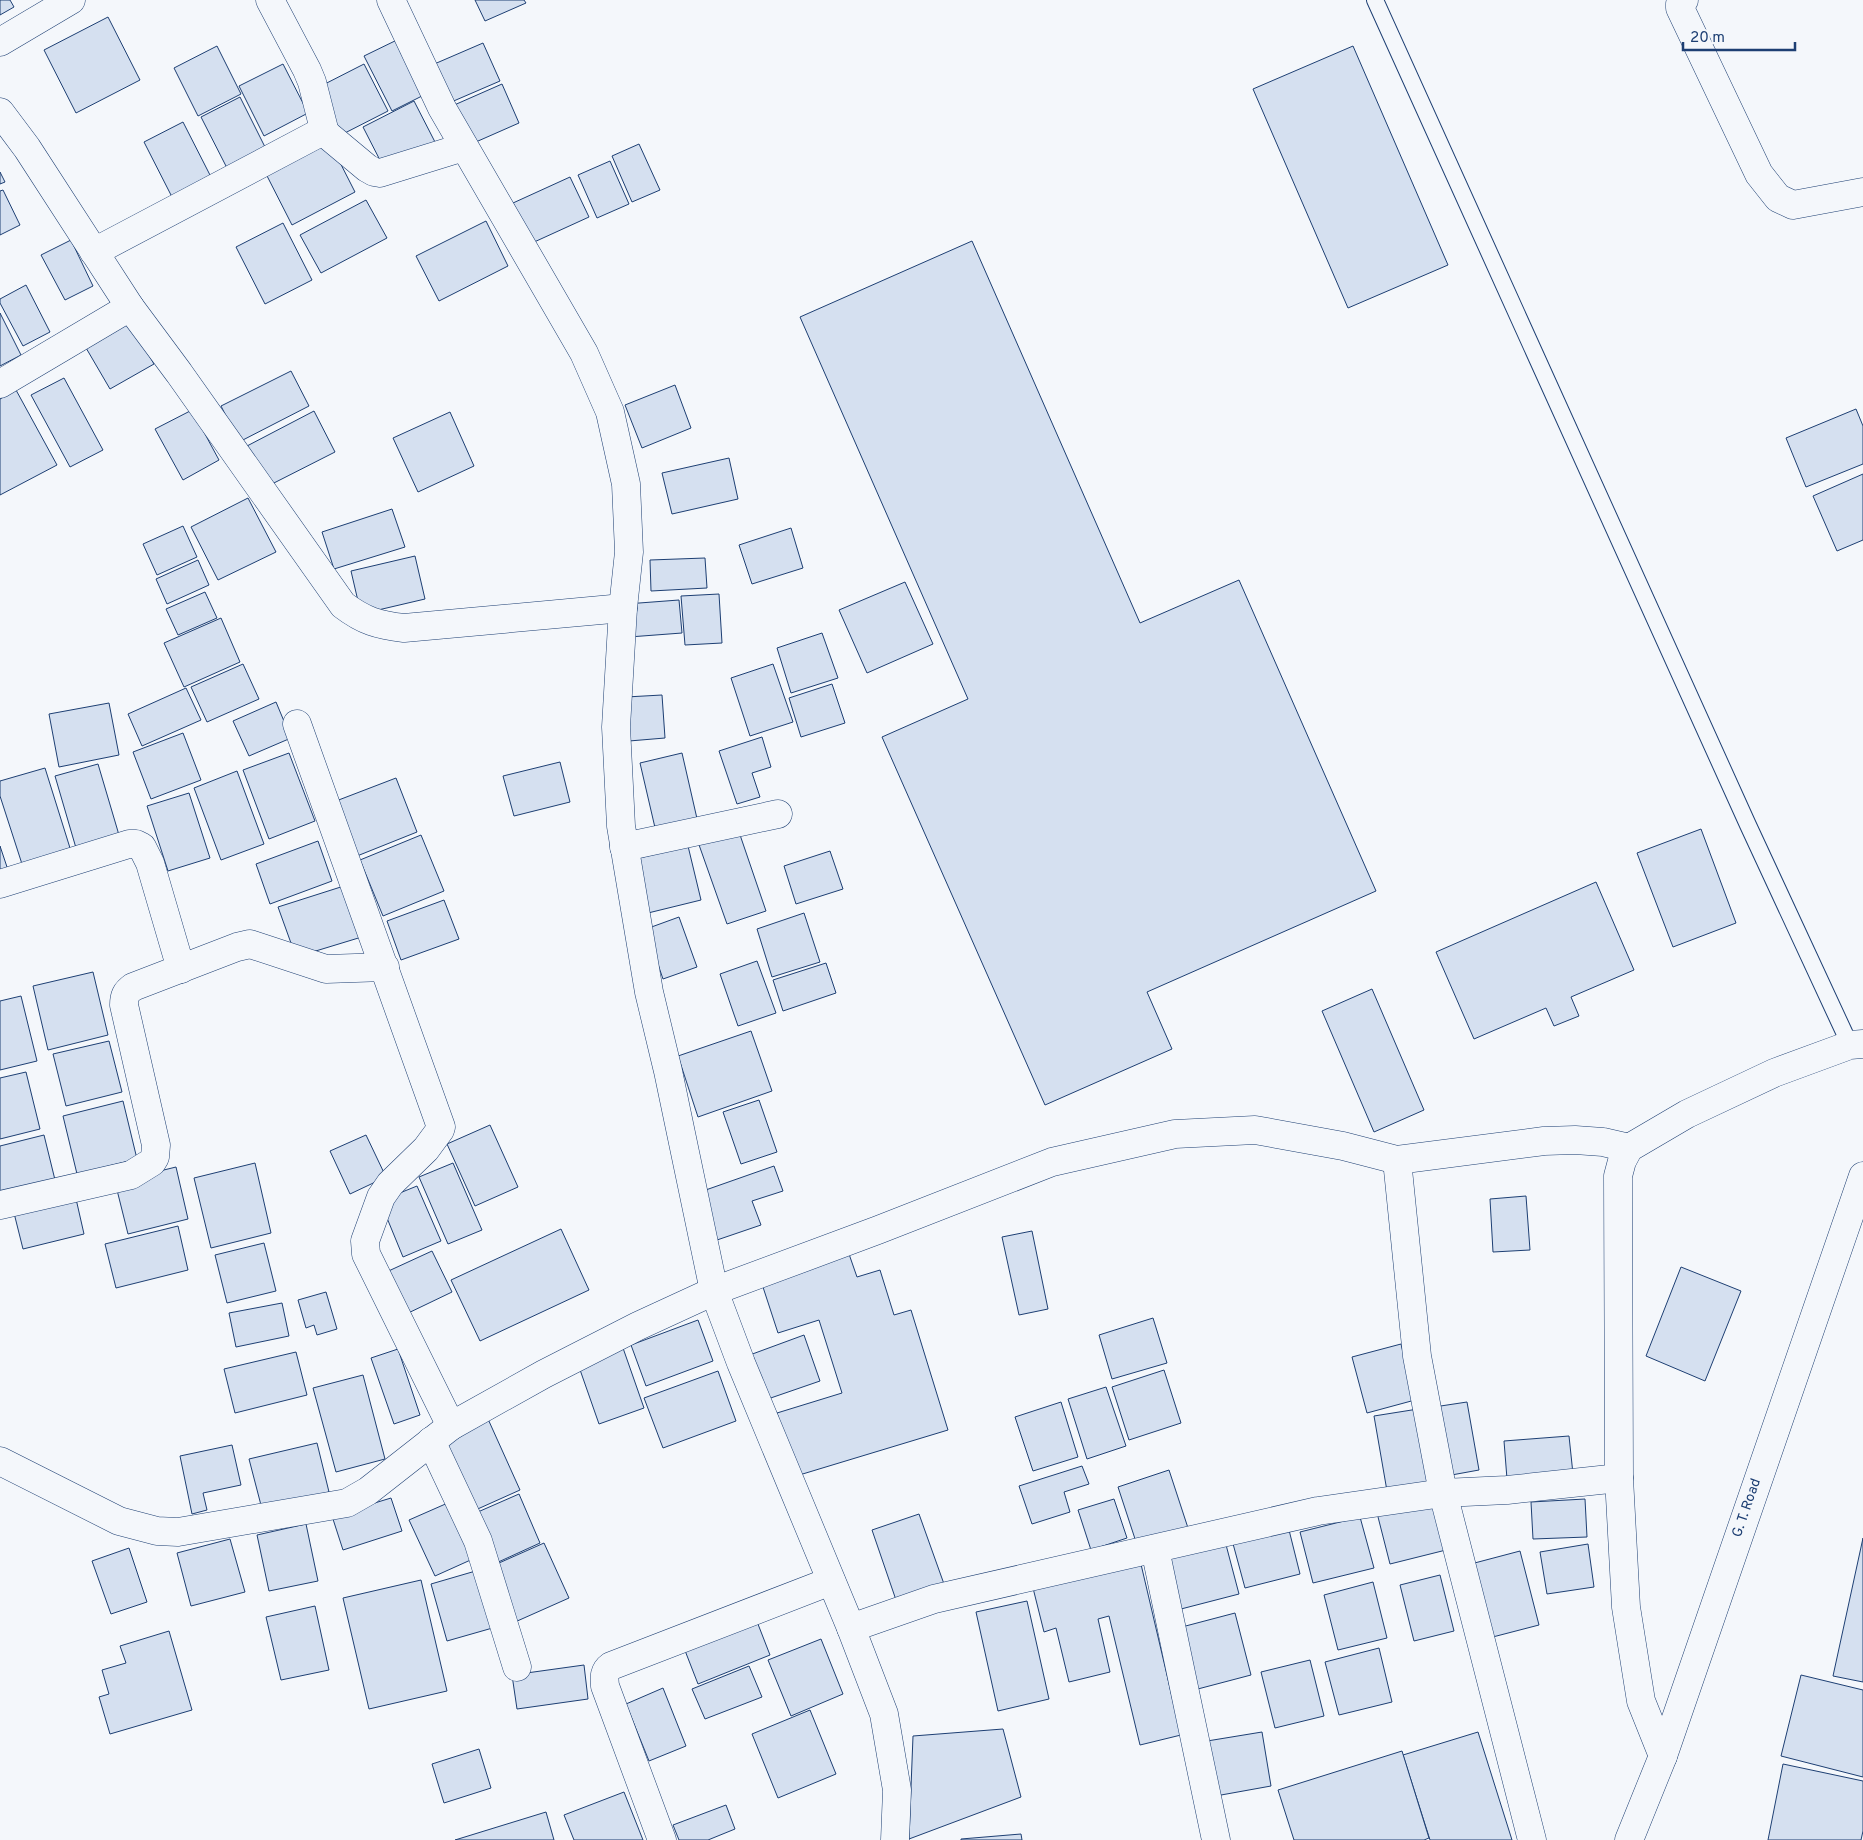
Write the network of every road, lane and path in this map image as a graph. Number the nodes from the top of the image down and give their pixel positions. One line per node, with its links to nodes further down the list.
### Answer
1 (71, 0): 6 (street)
2 (270, 0): 9 (street)
3 (391, 0): 10 (street)
4 (1374, 0): 22 (lane)
5 (1684, 0): 11 (street)
6 (34, 9): 7 (street)
7 (0, 42)
8 (0, 112): 12 (street)
9 (325, 133): 10 (street); 12 (street)
10 (464, 147): 15 (street)
11 (1863, 192)
12 (94, 252): 13 (street)
13 (130, 307): 14 (street); 15 (street)
14 (0, 384)
15 (623, 608): 18 (street)
16 (296, 724): 20 (street)
17 (778, 814): 18 (street)
18 (624, 847): 27 (street)
19 (0, 884): 21 (street)
20 (385, 967): 21 (street); 28 (street)
21 (181, 969): 26 (street)
22 (1857, 1045): 23 (street)
23 (1629, 1148): 24 (street); 30 (street)
24 (1398, 1160): 27 (street); 31 (street)
25 (1863, 1176): 36 (street, G. T. Road)
26 (0, 1205)
27 (714, 1291): 28 (street); 33 (street)
28 (441, 1434): 29 (street); 35 (street)
29 (0, 1461)
30 (1619, 1478): 31 (street); 36 (street)
31 (1443, 1493): 32 (street); 40 (street)
32 (1155, 1549): 34 (street); 39 (street)
33 (831, 1581): 34 (street); 37 (street)
34 (851, 1628): 38 (street)
35 (517, 1668)
36 (1663, 1756): 41 (street, G. T. Road)
37 (662, 1840)
38 (895, 1840)
39 (1216, 1840)
40 (1532, 1840)
41 (1630, 1840)

